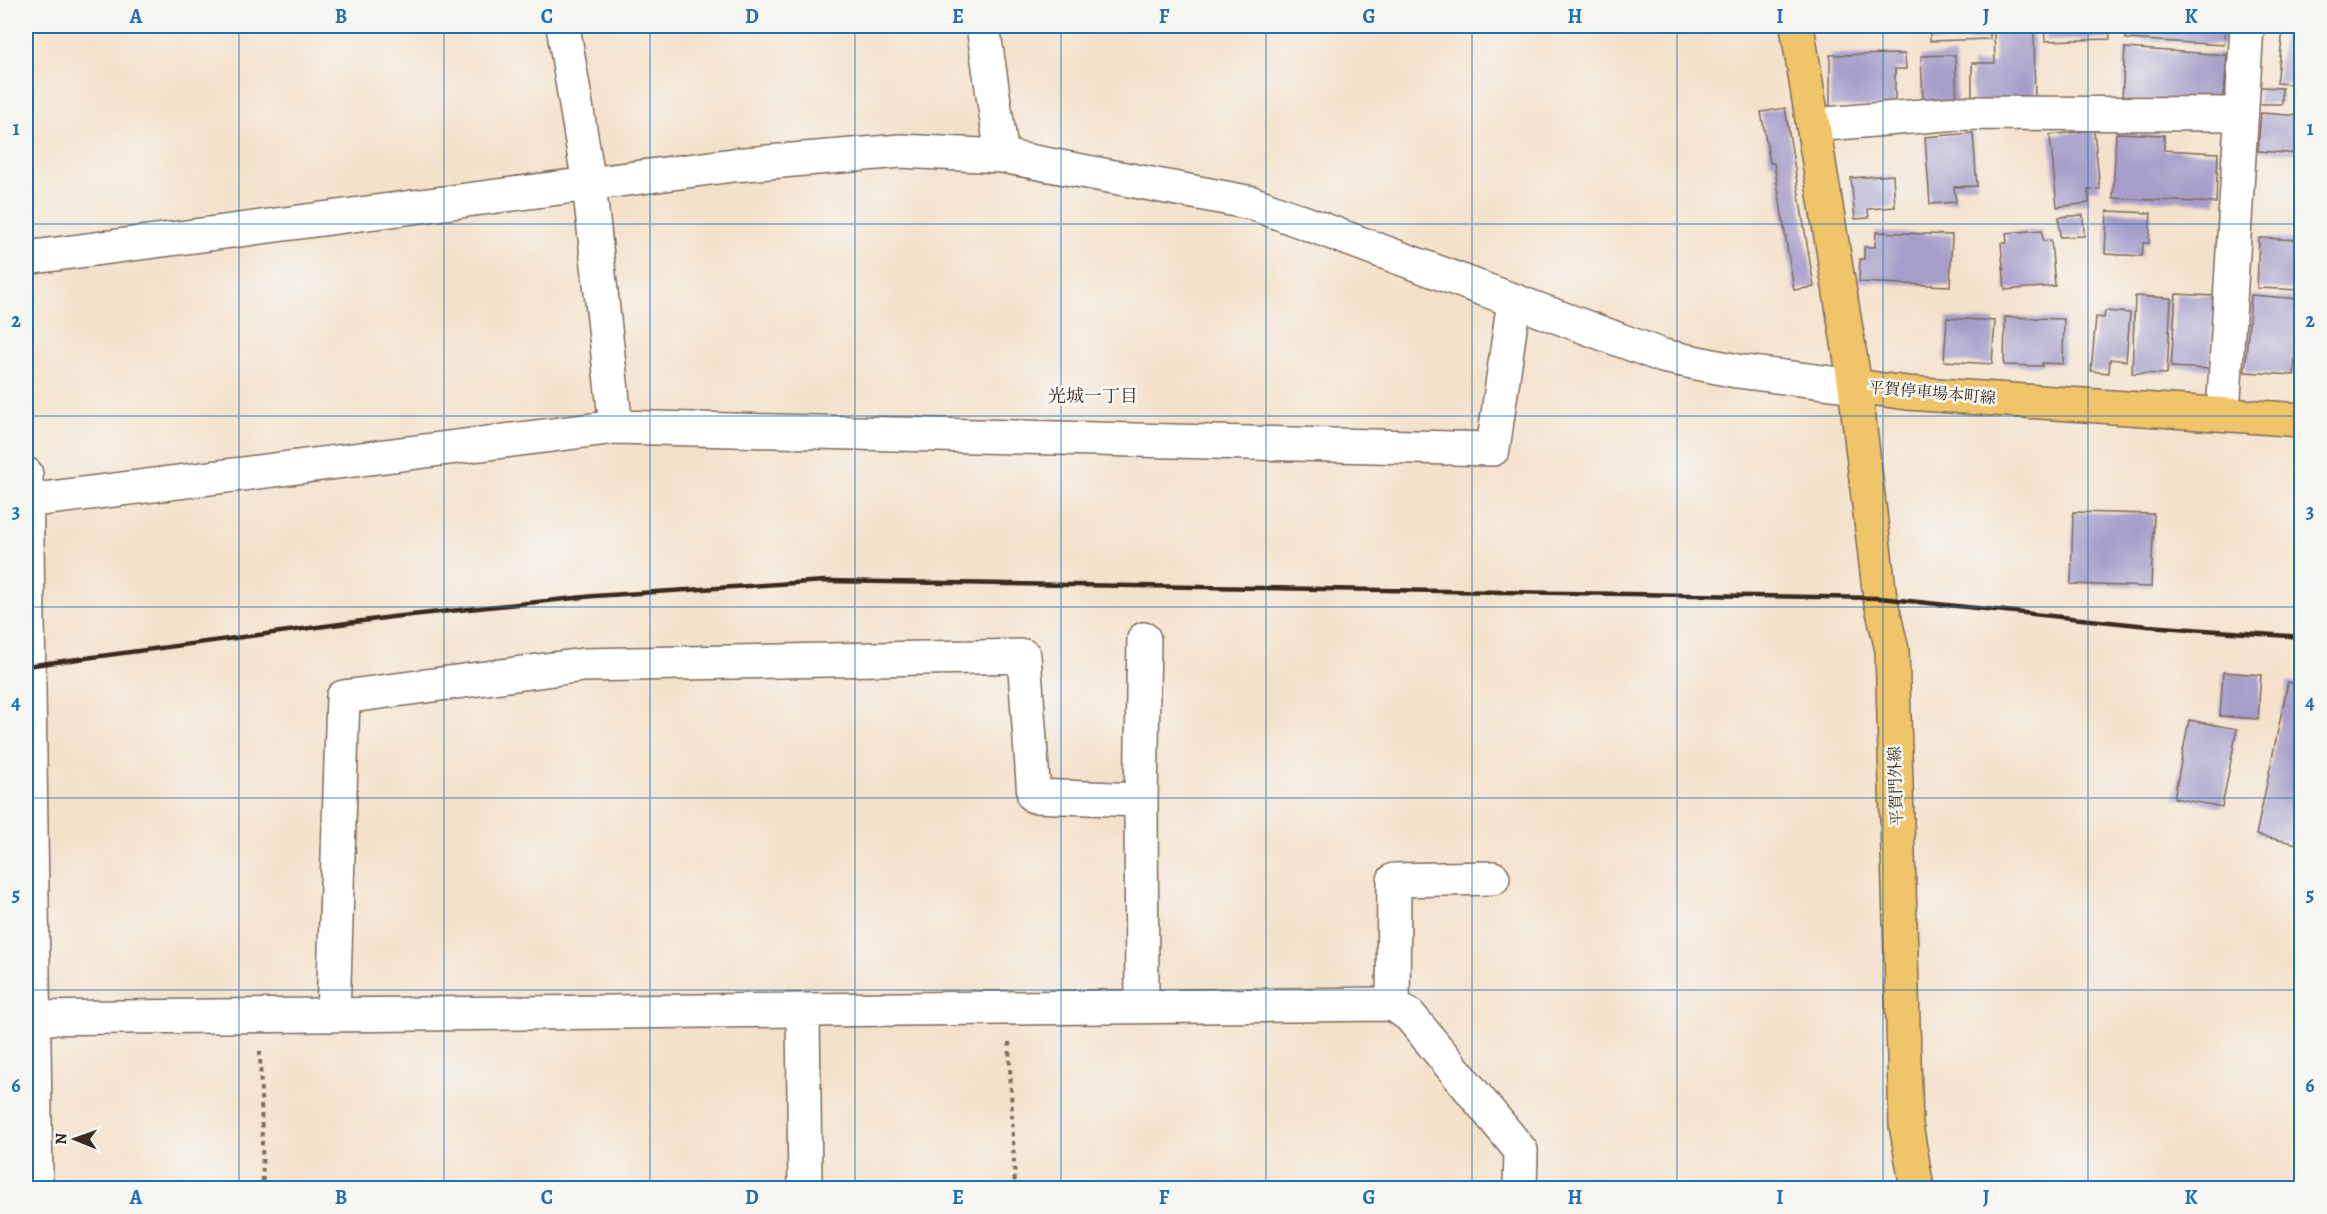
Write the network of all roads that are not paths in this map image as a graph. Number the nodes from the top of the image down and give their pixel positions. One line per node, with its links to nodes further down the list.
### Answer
1 (563, 26): 8 (street)
2 (983, 26): 7 (street)
3 (1797, 26): 6 (main road, 平賀停車場本町線)
4 (2247, 26): 5 (street)
5 (2241, 114): 6 (street); 12 (street)
6 (1813, 125): 11 (main road, 平賀停車場本町線)
7 (1002, 156): 8 (street); 10 (street)
8 (589, 184): 9 (street); 14 (street)
9 (26, 258)
10 (1514, 300): 11 (street); 14 (street)
11 (1856, 386): 12 (main road, 平賀停車場本町線); 28 (main road, 平賀門外線)
12 (2223, 414): 13 (main road, 平賀停車場本町線)
13 (2301, 420)
14 (616, 427): 16 (street)
15 (26, 474): 16 (street)
16 (26, 501): 24 (street)
17 (1144, 639): 18 (street)
18 (1142, 800): 21 (street); 23 (street)
19 (1494, 878): 20 (street)
20 (1393, 1004): 21 (street); 27 (street)
21 (1142, 1006): 22 (street)
22 (804, 1010): 23 (street); 26 (street)
23 (333, 1015): 24 (street)
24 (30, 1018): 25 (street)
25 (36, 1188)
26 (805, 1188)
27 (1520, 1188)
28 (1917, 1188)

